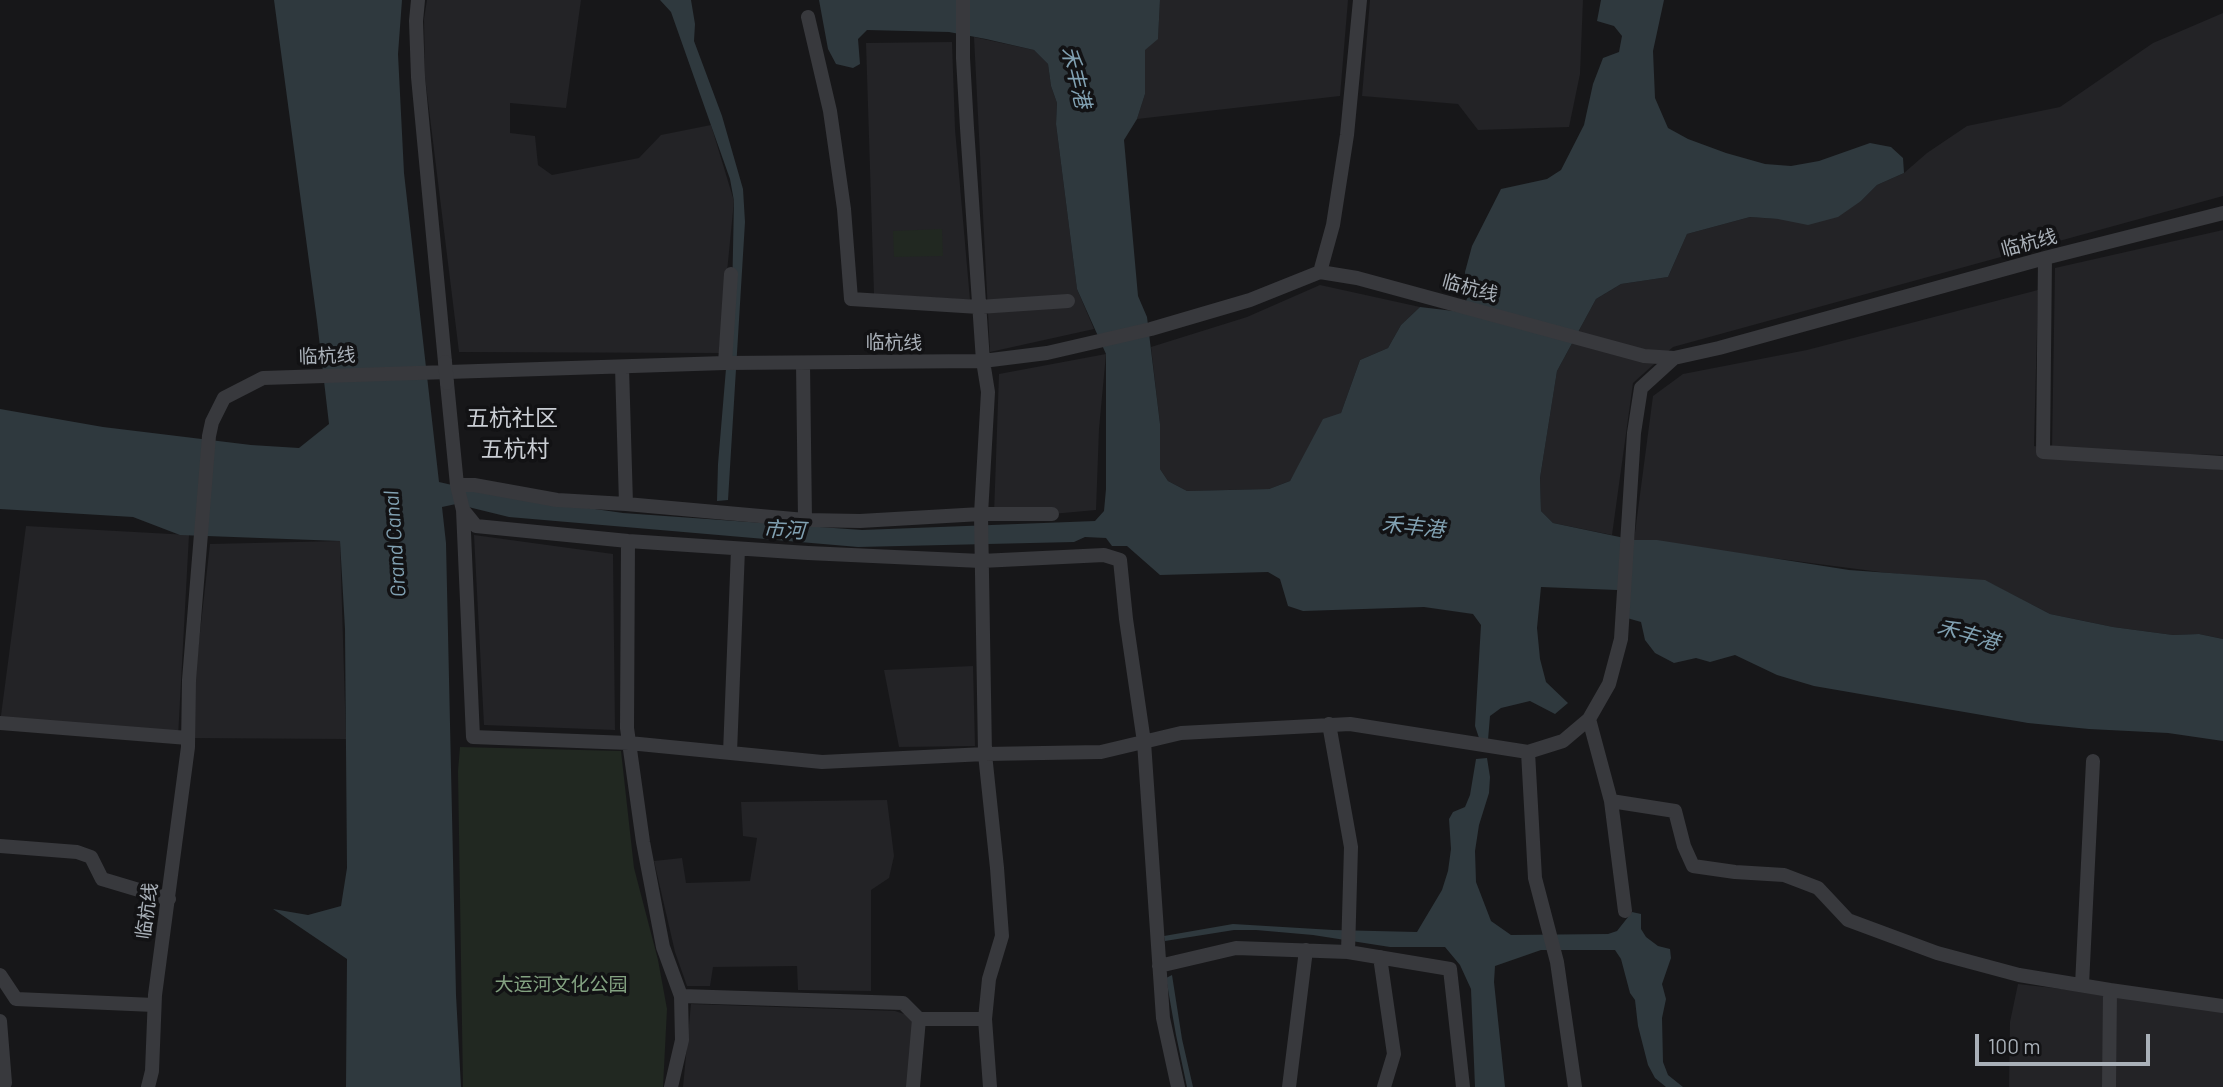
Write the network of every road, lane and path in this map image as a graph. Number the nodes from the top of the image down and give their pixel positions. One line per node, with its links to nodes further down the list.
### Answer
1 (418, 0): 17 (street, bridge)
2 (962, 0): 10 (street)
3 (1360, 0): 7 (street)
4 (808, 17): 10 (street)
5 (2223, 212): 6 (street, 临杭线)
6 (2045, 258): 11 (street, 临杭线); 16 (street)
7 (1320, 272): 11 (street, 临杭线); 12 (street, 临杭线)
8 (731, 274): 13 (street)
9 (1068, 301): 10 (street)
10 (979, 307): 12 (street)
11 (1674, 359): 26 (street)
12 (983, 361): 14 (street, 临杭线); 21 (street)
13 (732, 363): 14 (street, 临杭线); 15 (street, 临杭线)
14 (803, 363): 22 (street)
15 (622, 367): 18 (street); 29 (street, 临杭线)
16 (2223, 463)
17 (457, 486): 18 (street); 19 (street)
18 (626, 504): 22 (street)
19 (463, 510): 23 (street); 31 (street)
20 (1052, 514): 21 (street)
21 (981, 515): 22 (street); 25 (street)
22 (806, 520)
23 (628, 541): 24 (street); 31 (street)
24 (738, 549): 25 (street); 33 (street)
25 (981, 560): 30 (street); 34 (street)
26 (1588, 719): 32 (street); 36 (street)
27 (0, 724): 29 (street)
28 (1329, 724): 30 (street); 32 (street); 41 (street)
29 (188, 738): 38 (street, 临杭线)
30 (1144, 742): 34 (street); 43 (street)
31 (629, 743): 33 (street); 47 (street)
32 (1528, 752): 62 (street)
33 (730, 753): 34 (street)
34 (985, 754): 51 (street)
35 (2093, 761): 45 (street)
36 (1611, 801): 39 (street); 45 (street)
37 (0, 846): 38 (street)
38 (169, 899): 48 (street, 临杭线)
39 (1625, 911)
40 (1306, 950): 41 (street); 43 (street); 59 (street)
41 (1348, 951): 42 (street)
42 (1380, 957): 60 (street); 61 (street)
43 (1159, 966): 58 (street)
44 (0, 975): 48 (street)
45 (2082, 985): 46 (street)
46 (2110, 990): 49 (street); 63 (street)
47 (681, 996): 50 (street); 55 (street)
48 (154, 1005): 54 (street, 临杭线)
49 (2223, 1006)
50 (919, 1019): 51 (street); 56 (street)
51 (985, 1019): 57 (street)
52 (0, 1021): 53 (street)
53 (0, 1082)
54 (148, 1087)
55 (671, 1087)
56 (913, 1087)
57 (990, 1087)
58 (1178, 1087)
59 (1289, 1087)
60 (1384, 1087)
61 (1463, 1087)
62 (1575, 1087)
63 (2109, 1087)

